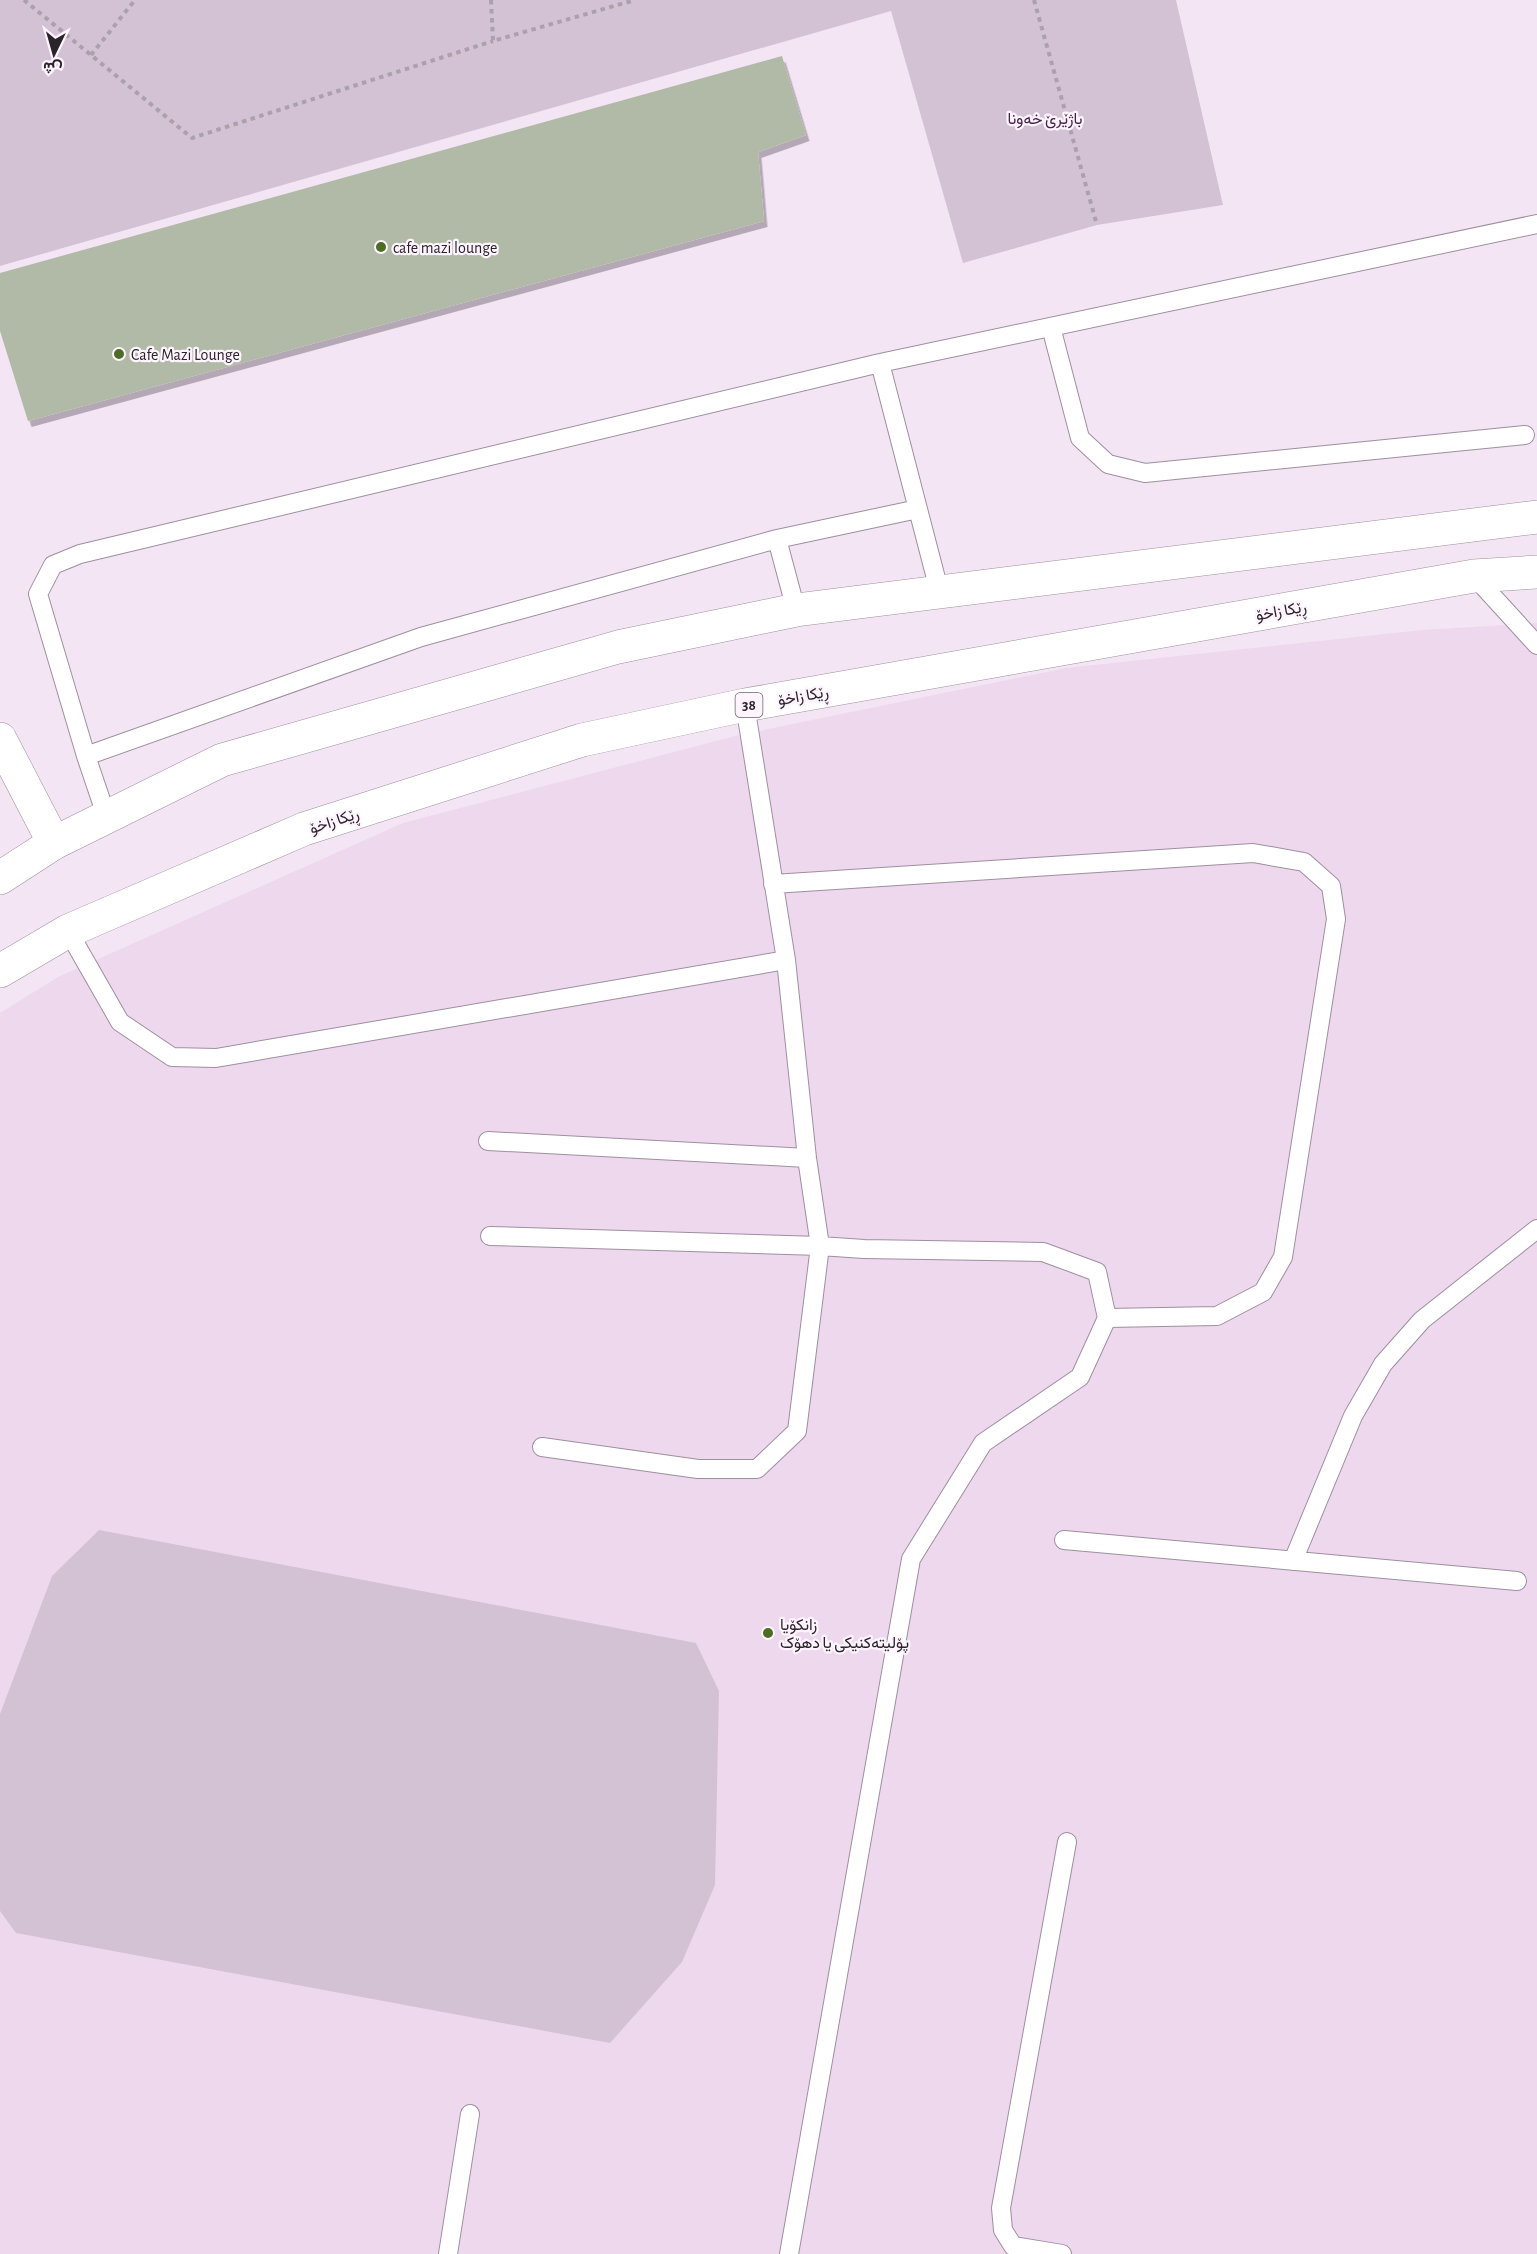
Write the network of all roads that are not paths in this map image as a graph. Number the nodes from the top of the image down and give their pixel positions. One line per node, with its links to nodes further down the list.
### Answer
1 (1537, 224): 2 (lane)
2 (1051, 327): 3 (lane); 4 (lane)
3 (880, 363): 5 (lane); 15 (lane)
4 (1526, 435)
5 (918, 509): 7 (lane); 10 (lane)
6 (1537, 517): 10 (main road)
7 (777, 539): 11 (lane); 15 (lane)
8 (1537, 572): 9 (main road, ڕێکا زاخۆ / 38)
9 (1474, 576): 12 (lane); 13 (main road, ڕێکا زاخۆ / 38)
10 (939, 590): 11 (main road)
11 (796, 609): 16 (main road)
12 (1537, 645)
13 (745, 705): 19 (lane); 20 (main road, ڕێکا زاخۆ / 38)
14 (0, 739): 17 (main road)
15 (86, 756): 16 (lane)
16 (107, 818): 17 (main road)
17 (54, 843): 18 (main road)
18 (0, 878)
19 (773, 884): 21 (lane); 28 (lane)
20 (68, 931): 21 (lane); 22 (main road, ڕێکا زاخۆ / 38)
21 (786, 960): 24 (lane)
22 (0, 971)
23 (488, 1141): 24 (lane)
24 (807, 1158): 27 (lane)
25 (1537, 1228): 31 (lane)
26 (490, 1236): 27 (lane)
27 (819, 1246): 28 (lane); 29 (lane)
28 (1107, 1318): 36 (lane)
29 (542, 1448)
30 (1064, 1540): 31 (lane)
31 (1293, 1561): 32 (lane)
32 (1517, 1581)
33 (1067, 1842): 37 (lane)
34 (470, 2114): 35 (lane)
35 (448, 2254)
36 (789, 2254)
37 (1062, 2254)

